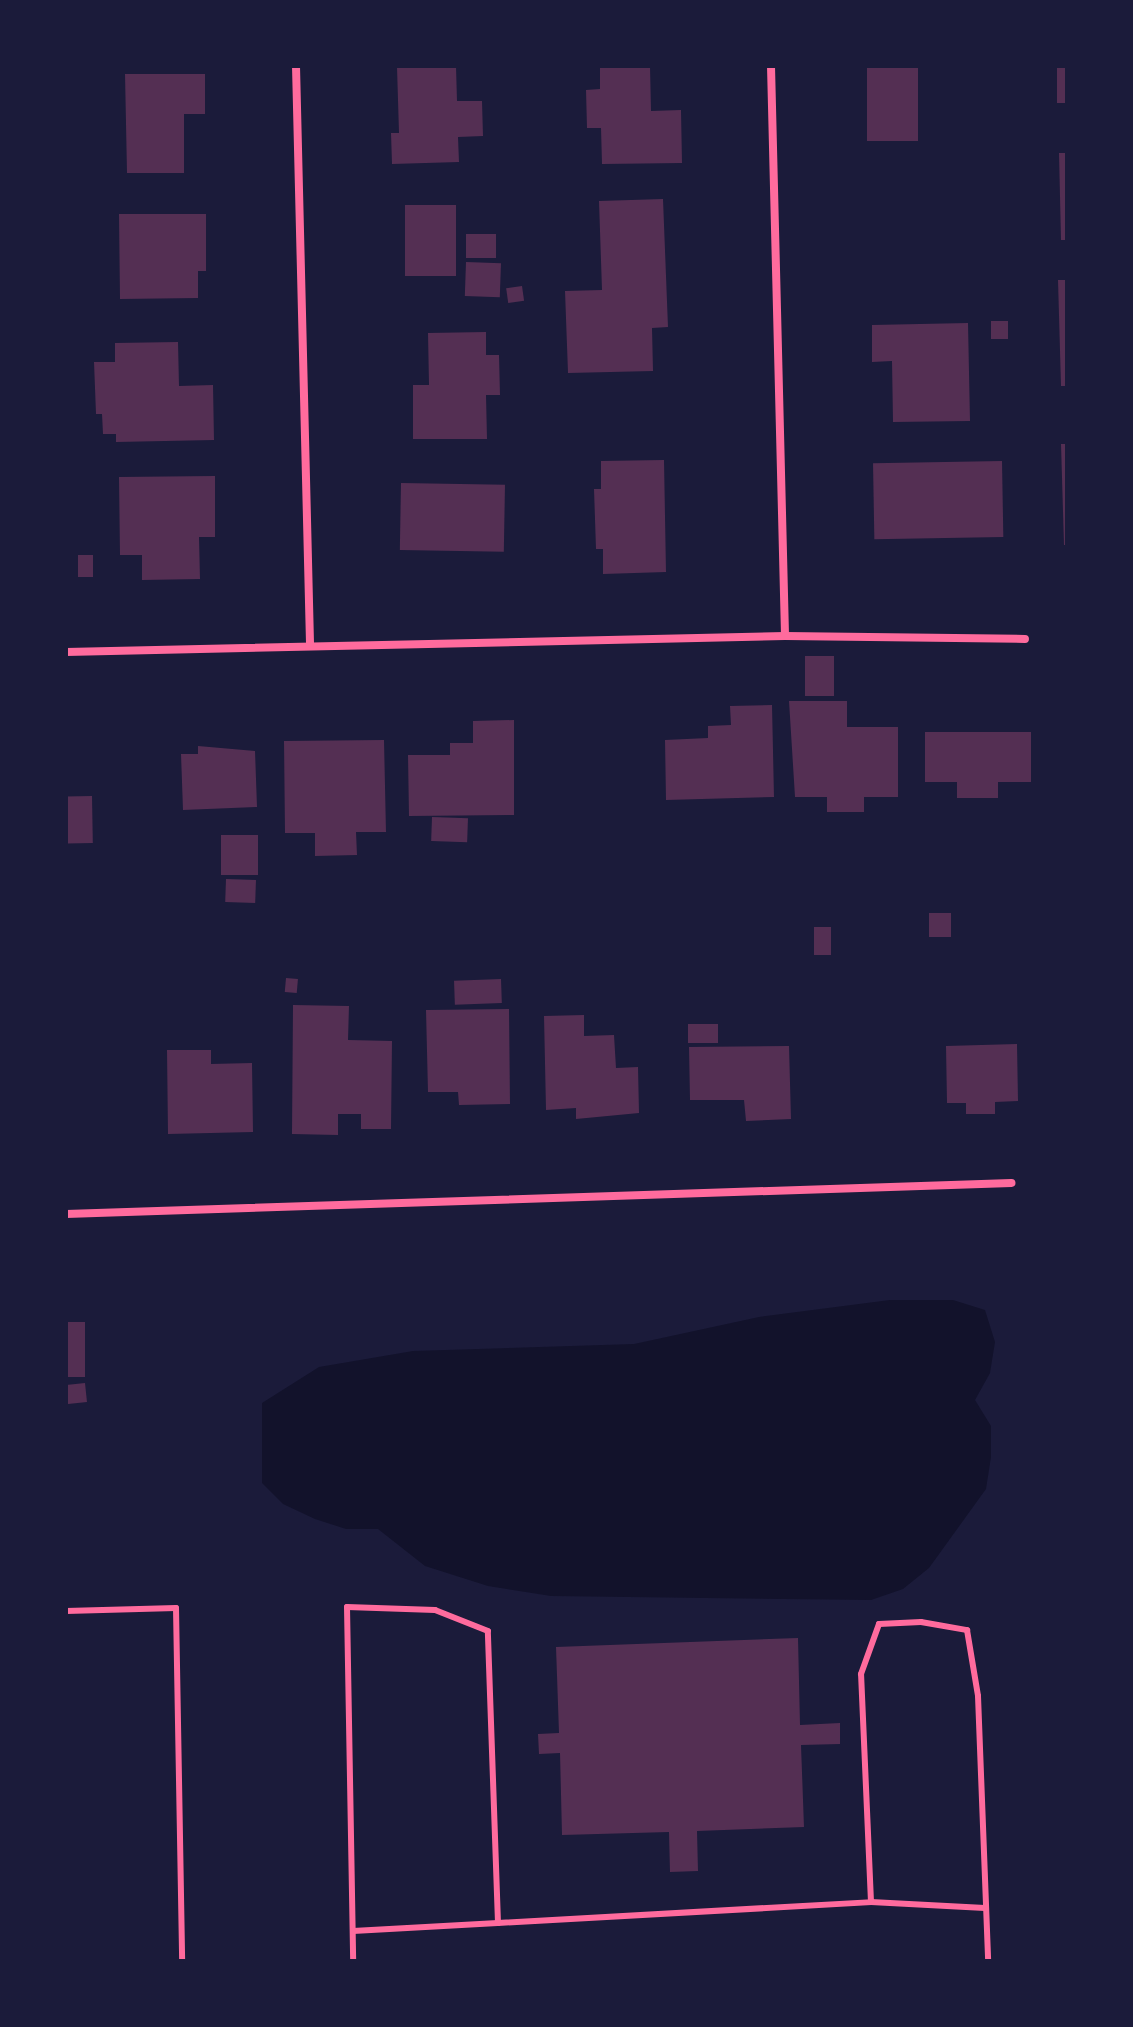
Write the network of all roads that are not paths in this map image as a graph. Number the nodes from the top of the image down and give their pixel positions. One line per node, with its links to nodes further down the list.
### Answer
1 (296, 66): 5 (street)
2 (771, 66): 3 (street)
3 (785, 636): 4 (street); 5 (street)
4 (1025, 639)
5 (310, 645): 6 (street)
6 (66, 652)
7 (1011, 1183): 8 (street)
8 (66, 1214)
9 (66, 1611): 14 (lane)
10 (871, 1902): 11 (lane); 11 (lane); 12 (lane)
11 (985, 1908): 16 (lane)
12 (498, 1923): 13 (lane); 13 (lane)
13 (353, 1931): 15 (lane)
14 (182, 1961)
15 (353, 1961)
16 (988, 1961)

